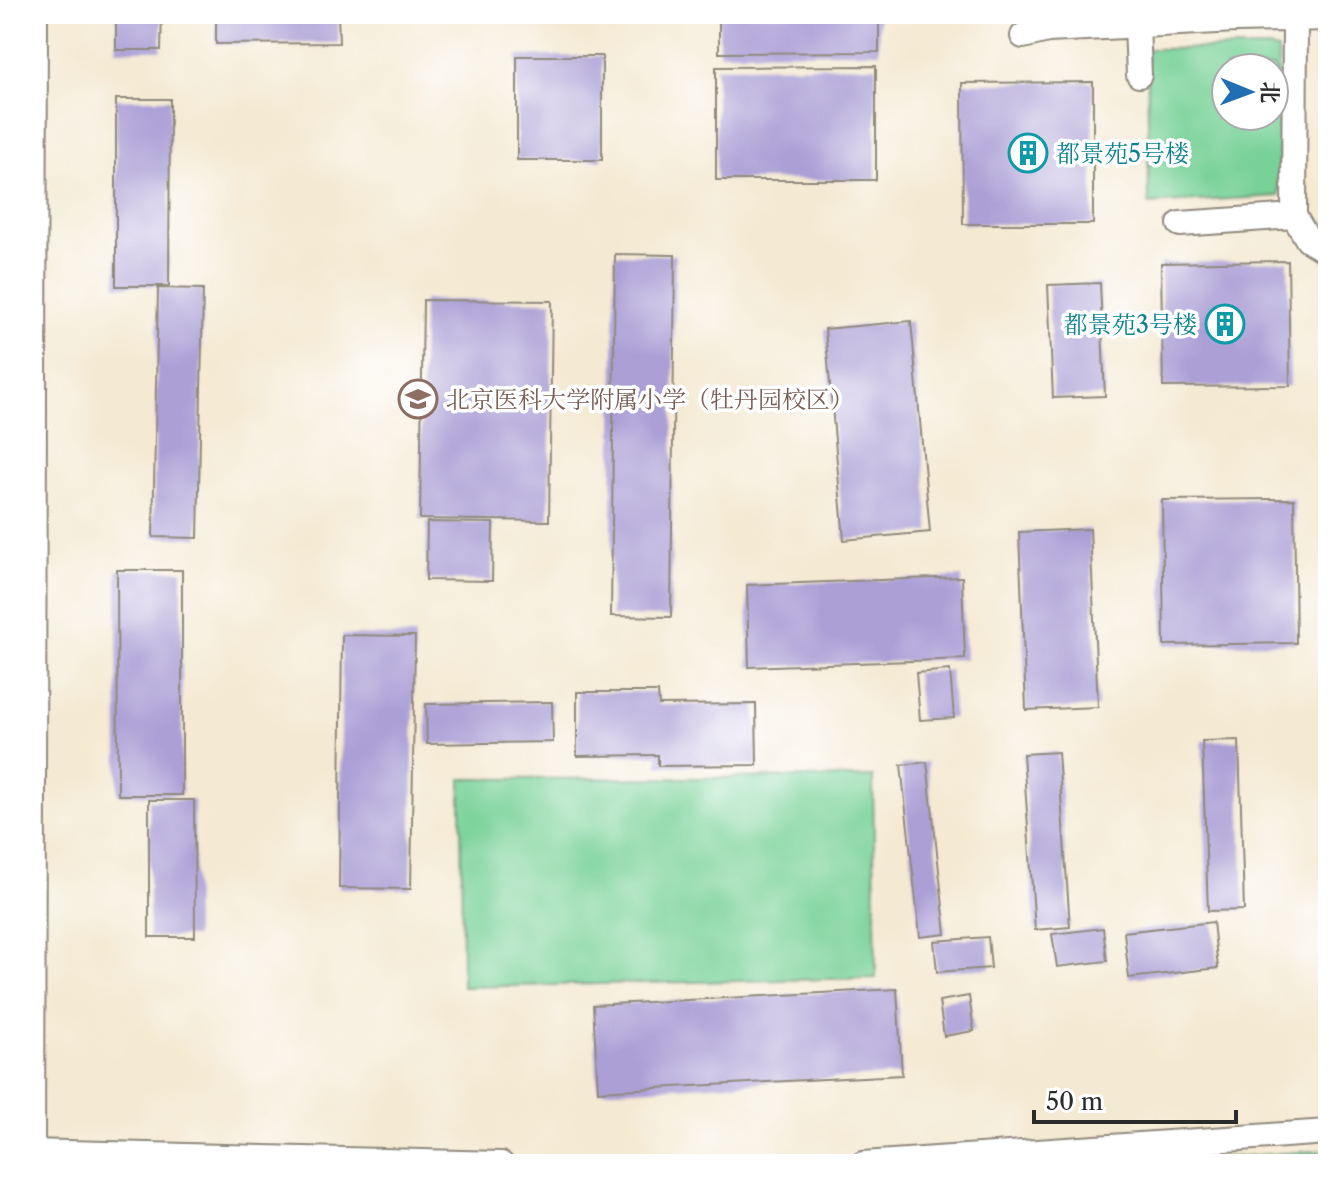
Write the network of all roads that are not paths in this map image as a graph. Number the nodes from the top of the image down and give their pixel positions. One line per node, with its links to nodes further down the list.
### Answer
1 (32, 14): 11 (street)
2 (1328, 18): 3 (street)
3 (1295, 19): 4 (street); 7 (street)
4 (1137, 25): 5 (street); 6 (street)
5 (1023, 36)
6 (1139, 75)
7 (1294, 216): 8 (street); 9 (street)
8 (1180, 224)
9 (1328, 252)
10 (1328, 1132): 13 (street)
11 (24, 1154): 12 (street)
12 (501, 1164)
13 (863, 1164)

